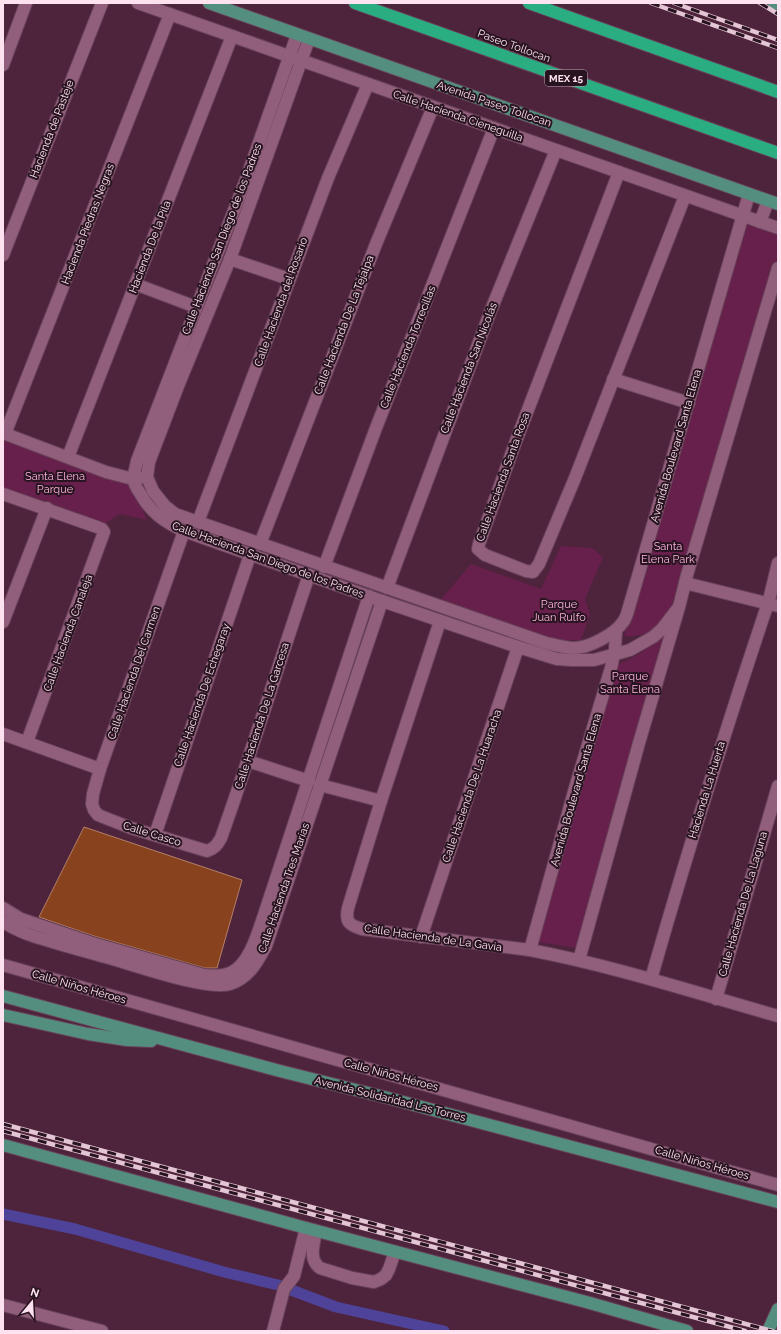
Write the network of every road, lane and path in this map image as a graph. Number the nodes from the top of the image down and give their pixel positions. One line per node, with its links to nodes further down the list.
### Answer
1 (26, 3): 14 (street)
2 (102, 3): 29 (street, Hacienda de Pasteje)
3 (138, 3): 9 (street, Calle Hacienda Cieneguilla)
4 (209, 3): 10 (main road, Avenida Paseo Tollocan)
5 (355, 3): 20 (highway, Paseo Tollocan / MEX 15)
6 (529, 3): 16 (highway)
7 (775, 3): 8 (main road)
8 (778, 4)
9 (170, 14): 11 (street, Calle Hacienda Cieneguilla); 39 (street, Hacienda Piedras Negras)
10 (297, 35): 12 (main road, Avenida Paseo Tollocan); 13 (street, Calle Hacienda San Diego de los Padres)
11 (232, 36): 13 (street, Calle Hacienda Cieneguilla); 33 (street, Hacienda De la Pila)
12 (309, 39): 13 (street, Calle Hacienda San Diego de los Padres); 23 (main road, Avenida Paseo Tollocan)
13 (296, 59): 15 (street, Calle Hacienda Cieneguilla); 22 (street, Calle Hacienda San Diego de los Padres)
14 (3, 65)
15 (368, 84): 17 (street, Calle Hacienda Cieneguilla); 32 (street, Calle Hacienda del Rosario)
16 (778, 92)
17 (433, 107): 18 (street, Calle Hacienda Cieneguilla); 47 (street, Calle Hacienda De La Tejalpa)
18 (494, 128): 19 (street, Calle Hacienda Cieneguilla); 51 (street, Calle Hacienda Torrecillas)
19 (556, 150): 21 (street, Calle Hacienda Cieneguilla); 54 (street, Calle Hacienda San Nicolás)
20 (778, 153)
21 (619, 172): 24 (street, Calle Hacienda Cieneguilla); 37 (street, Calle Hacienda Santa Rosa)
22 (251, 184): 30 (street, Calle Hacienda San Diego de los Padres); 34 (street, Calle Hacienda San Diego de los Padres)
23 (749, 194): 25 (main road, Avenida Paseo Tollocan); 26 (street, Avenida Boulevard Santa Elena)
24 (685, 196): 26 (street, Calle Hacienda Cieneguilla); 37 (street, Calle Hacienda Santa Rosa)
25 (773, 203): 27 (street)
26 (742, 216): 27 (street, Calle Hacienda Cieneguilla); 38 (street, Avenida Boulevard Santa Elena)
27 (760, 222): 28 (street, Calle Hacienda Cieneguilla)
28 (778, 228)
29 (3, 255)
30 (230, 259): 32 (street); 36 (street, Calle Hacienda San Diego de los Padres)
31 (778, 268): 53 (street)
32 (289, 278): 45 (street, Calle Hacienda del Rosario)
33 (135, 284): 34 (street); 40 (street, Hacienda De la Pila)
34 (196, 307): 35 (street, Calle Hacienda San Diego de los Padres)
35 (176, 358): 36 (street); 42 (street, Calle Hacienda San Diego de los Padres)
36 (189, 361): 41 (street, Calle Hacienda San Diego de los Padres)
37 (613, 379): 38 (street)
38 (689, 403): 62 (street, Avenida Boulevard Santa Elena)
39 (4, 434): 40 (street)
40 (68, 457): 42 (street)
41 (148, 477): 42 (street); 45 (street, Calle Hacienda San Diego de los Padres)
42 (133, 479): 46 (street, Calle Hacienda San Diego de los Padres)
43 (3, 494): 44 (street)
44 (47, 508): 61 (street); 69 (street, Calle Hacienda Canaleja)
45 (198, 522): 47 (street, Calle Hacienda San Diego de los Padres)
46 (184, 531): 48 (street, Calle Hacienda San Diego de los Padres); 71 (street, Calle Hacienda Del Carmen)
47 (260, 544): 49 (street, Calle Hacienda San Diego de los Padres)
48 (250, 555): 49 (street, Calle Hacienda San Diego de los Padres); 76 (street, Calle Hacienda De Echegaray)
49 (280, 558): 51 (street, Calle Hacienda San Diego de los Padres); 52 (street, Calle Hacienda San Diego de los Padres)
50 (778, 563): 56 (street, Hacienda La Huerta)
51 (324, 567): 54 (street, Calle Hacienda San Diego de los Padres)
52 (309, 575): 55 (street, Calle Hacienda San Diego de los Padres); 70 (street, Calle Hacienda De La Garcesa)
53 (686, 579): 56 (street); 58 (street)
54 (387, 588): 59 (street, Calle Hacienda San Diego de los Padres)
55 (369, 596): 57 (street, Calle Hacienda San Diego de los Padres); 66 (street, Calle Hacienda Tres Marías)
56 (773, 600): 85 (street, Hacienda La Huerta)
57 (382, 601): 60 (street, Calle Hacienda San Diego de los Padres); 67 (street, Calle Hacienda Tres Marías)
58 (679, 607): 65 (street, Calle Hacienda San Diego de los Padres); 82 (street)
59 (476, 618): 62 (street, Calle Hacienda San Diego de los Padres); 63 (street)
60 (440, 621): 63 (street, Calle Hacienda San Diego de los Padres); 74 (street, Calle Hacienda de La Gavia)
61 (3, 622)
62 (616, 630): 65 (street, Avenida Boulevard Santa Elena)
63 (472, 631): 64 (street, Calle Hacienda San Diego de los Padres)
64 (518, 648): 65 (street, Calle Hacienda San Diego de los Padres); 80 (street, Calle Hacienda De La Huaracha)
65 (614, 655): 81 (street, Avenida Boulevard Santa Elena)
66 (328, 721): 67 (street); 72 (street, Calle Hacienda Tres Marías)
67 (340, 725): 72 (street, Calle Hacienda Tres Marías)
68 (3, 734): 69 (street)
69 (27, 742): 71 (street)
70 (248, 761): 72 (street); 77 (street, Calle Hacienda De La Garcesa)
71 (100, 769): 75 (street, Calle Hacienda Del Carmen)
72 (314, 783): 74 (street); 84 (street, Calle Hacienda Tres Marías)
73 (778, 786): 87 (street, Calle Hacienda De La Laguna)
74 (381, 801): 80 (street, Calle Hacienda de La Gavia)
75 (98, 815): 76 (street, Calle Casco)
76 (155, 835): 77 (street, Calle Casco)
77 (207, 851)
78 (3, 908): 84 (street)
79 (3, 922): 84 (street)
80 (421, 937): 81 (street, Calle Hacienda de La Gavia)
81 (530, 950): 82 (street, Calle Hacienda de La Gavia)
82 (579, 960): 85 (street, Calle Hacienda de La Gavia)
83 (3, 965): 94 (street, Calle Niños Héroes)
84 (236, 976)
85 (651, 979): 87 (street, Calle Hacienda de La Gavia)
86 (3, 996): 90 (main road, Avenida Solidaridad Las Torres)
87 (716, 999): 89 (street, Calle Hacienda de La Gavia)
88 (3, 1015): 90 (main road)
89 (778, 1016)
90 (174, 1042): 95 (main road, Avenida Solidaridad Las Torres)
91 (3, 1138): 93 (main road)
92 (3, 1145): 93 (main road)
93 (114, 1175): 96 (main road)
94 (778, 1184)
95 (778, 1202)
96 (311, 1230): 97 (main road); 97 (street); 102 (street)
97 (395, 1252): 103 (main road)
98 (3, 1305): 100 (street)
99 (778, 1309): 104 (main road)
100 (82, 1328): 101 (street)
101 (102, 1331)
102 (273, 1331)
103 (687, 1331)
104 (768, 1331)

